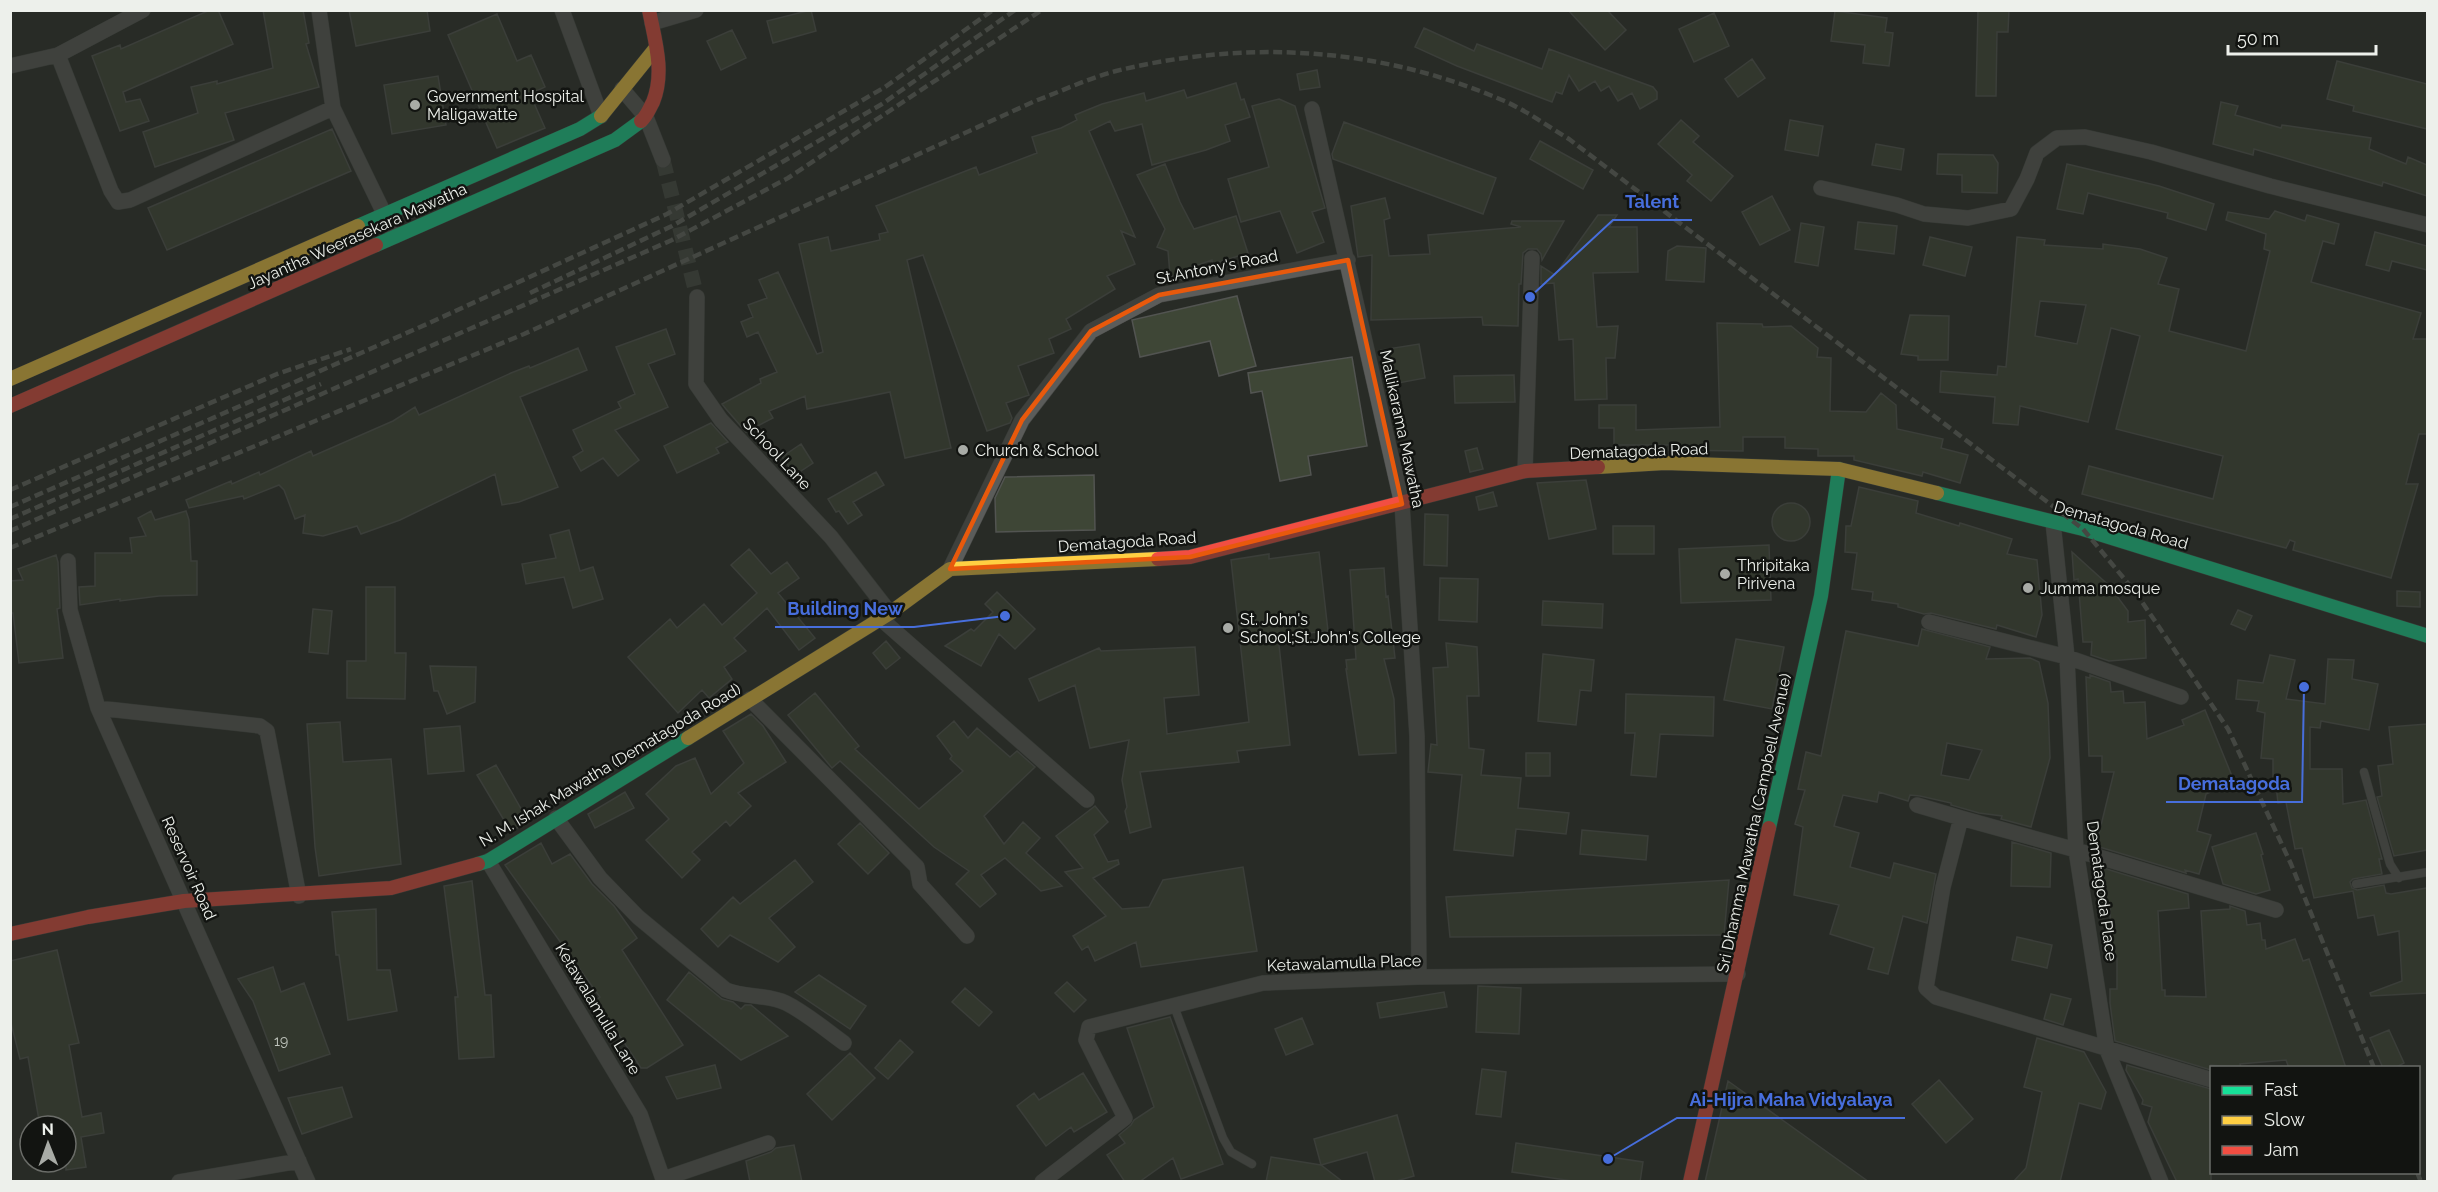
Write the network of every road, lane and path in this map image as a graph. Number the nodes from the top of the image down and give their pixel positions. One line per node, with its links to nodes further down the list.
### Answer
1 (143, 10): 7 (street)
2 (319, 10): 11 (street)
3 (562, 10): 13 (street)
4 (696, 10): 5 (street)
5 (650, 17): 6 (main road)
6 (655, 49): 9 (main road, Jayantha Weerasekara Mawatha); 14 (main road)
7 (58, 55): 8 (street); 11 (street)
8 (10, 66)
9 (640, 84): 10 (main road, Jayantha Weerasekara Mawatha); 14 (main road)
10 (622, 89): 13 (main road, Jayantha Weerasekara Mawatha); 14 (street)
11 (333, 108): 19 (street)
12 (1311, 109): 23 (street, Mallikarama Mawatha)
13 (600, 116): 16 (main road, Jayantha Weerasekara Mawatha)
14 (646, 117): 15 (street); 18 (main road, Jayantha Weerasekara Mawatha)
15 (663, 160)
16 (487, 168): 18 (main road); 19 (main road, Jayantha Weerasekara Mawatha)
17 (1821, 188): 20 (street)
18 (497, 192): 21 (main road, Jayantha Weerasekara Mawatha)
19 (385, 213): 21 (street); 25 (main road, Jayantha Weerasekara Mawatha)
20 (2427, 225)
21 (395, 236): 26 (main road, Jayantha Weerasekara Mawatha)
22 (1532, 258): 28 (street)
23 (1348, 260): 29 (street, Mallikarama Mawatha); 32 (street, St.Antony's Road)
24 (697, 297): 33 (street, School Lane)
25 (10, 379)
26 (11, 405)
27 (1839, 469): 28 (main road, Dematagoda Road); 30 (main road, Dematagoda Road); 55 (main road, Sri Dhamma Mawatha (Campbell Avenue))
28 (1525, 471): 29 (main road, Dematagoda Road)
29 (1402, 504): 32 (main road, Dematagoda Road); 56 (street, Mallikarama Mawatha)
30 (2053, 522): 35 (main road, Dematagoda Road); 36 (street, Dematagoda Place)
31 (68, 561): 39 (street, Reservoir Road)
32 (950, 569): 33 (main road)
33 (886, 616): 38 (main road, N. M. Ishak Mawatha (Dematagoda Road)); 41 (street, School Lane)
34 (1929, 622): 36 (street)
35 (2427, 636)
36 (2067, 657): 37 (street); 45 (street, Dematagoda Place)
37 (2181, 697)
38 (750, 699): 43 (main road, N. M. Ishak Mawatha (Dematagoda Road)); 54 (street)
39 (98, 708): 50 (street); 51 (street, Reservoir Road)
40 (2364, 772): 48 (lane)
41 (1087, 800)
42 (1917, 805): 44 (street)
43 (556, 818): 46 (main road, N. M. Ishak Mawatha (Dematagoda Road)); 58 (street)
44 (1961, 818): 45 (street); 59 (street)
45 (2076, 850): 52 (street); 59 (street, Dematagoda Place)
46 (488, 861): 50 (main road, N. M. Ishak Mawatha (Dematagoda Road)); 64 (street, Ketawalamulla Lane)
47 (2427, 872): 48 (lane)
48 (2398, 878): 49 (lane)
49 (2356, 884)
50 (299, 896): 51 (main road, N. M. Ishak Mawatha (Dematagoda Road))
51 (184, 901): 53 (main road, N. M. Ishak Mawatha (Dematagoda Road)); 62 (street, Reservoir Road)
52 (2276, 910)
53 (10, 934)
54 (967, 936)
55 (1738, 974): 56 (street, Ketawalamulla Place); 68 (main road, Sri Dhamma Mawatha (Campbell Avenue))
56 (1419, 977): 57 (street, Ketawalamulla Place)
57 (1174, 1006): 63 (lane); 67 (street, Ketawalamulla Place)
58 (844, 1043)
59 (2107, 1050): 60 (street); 69 (street, Dematagoda Place)
60 (2210, 1080)
61 (768, 1143): 64 (street)
62 (299, 1161): 65 (street); 66 (street, Reservoir Road)
63 (1252, 1164)
64 (663, 1180)
65 (179, 1182)
66 (308, 1182)
67 (1042, 1182)
68 (1690, 1182)
69 (2161, 1182)

